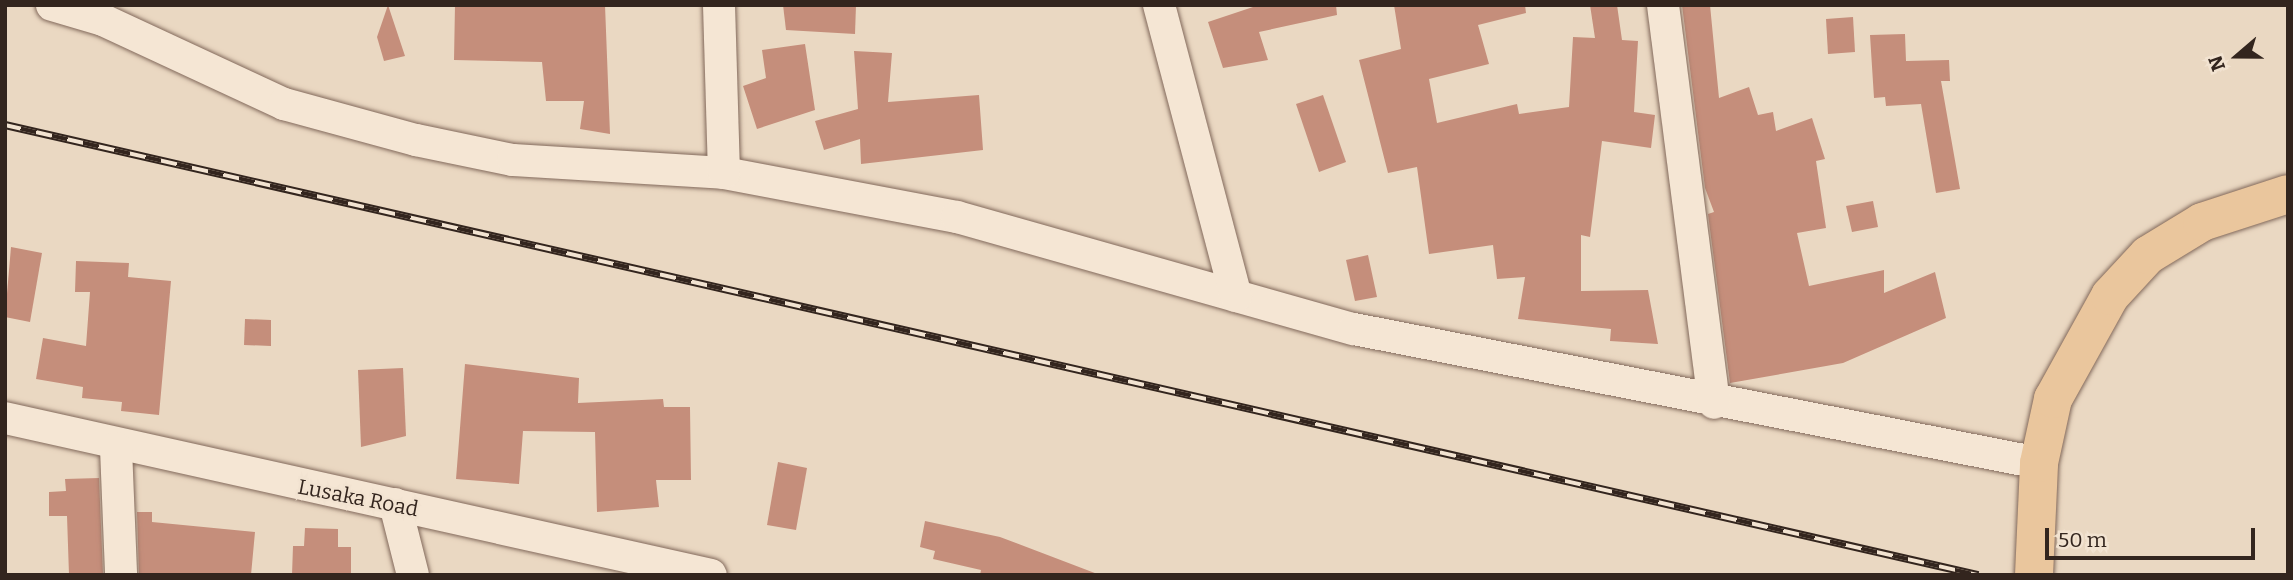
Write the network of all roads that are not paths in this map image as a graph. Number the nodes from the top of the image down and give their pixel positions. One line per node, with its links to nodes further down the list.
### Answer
1 (51, 5): 5 (street)
2 (719, 5): 6 (street)
3 (1159, 5): 8 (street)
4 (1662, 5): 9 (street)
5 (103, 13): 6 (street)
6 (724, 173): 8 (street)
7 (2288, 194): 12 (main road)
8 (1236, 296): 9 (street)
9 (1714, 403): 12 (street)
10 (5, 418): 11 (street, Lusaka Road)
11 (116, 448): 13 (street, Lusaka Road); 14 (street)
12 (2039, 463): 17 (main road)
13 (395, 504): 15 (street); 16 (street, Lusaka Road)
14 (121, 575)
15 (414, 575)
16 (711, 575)
17 (2034, 575)

